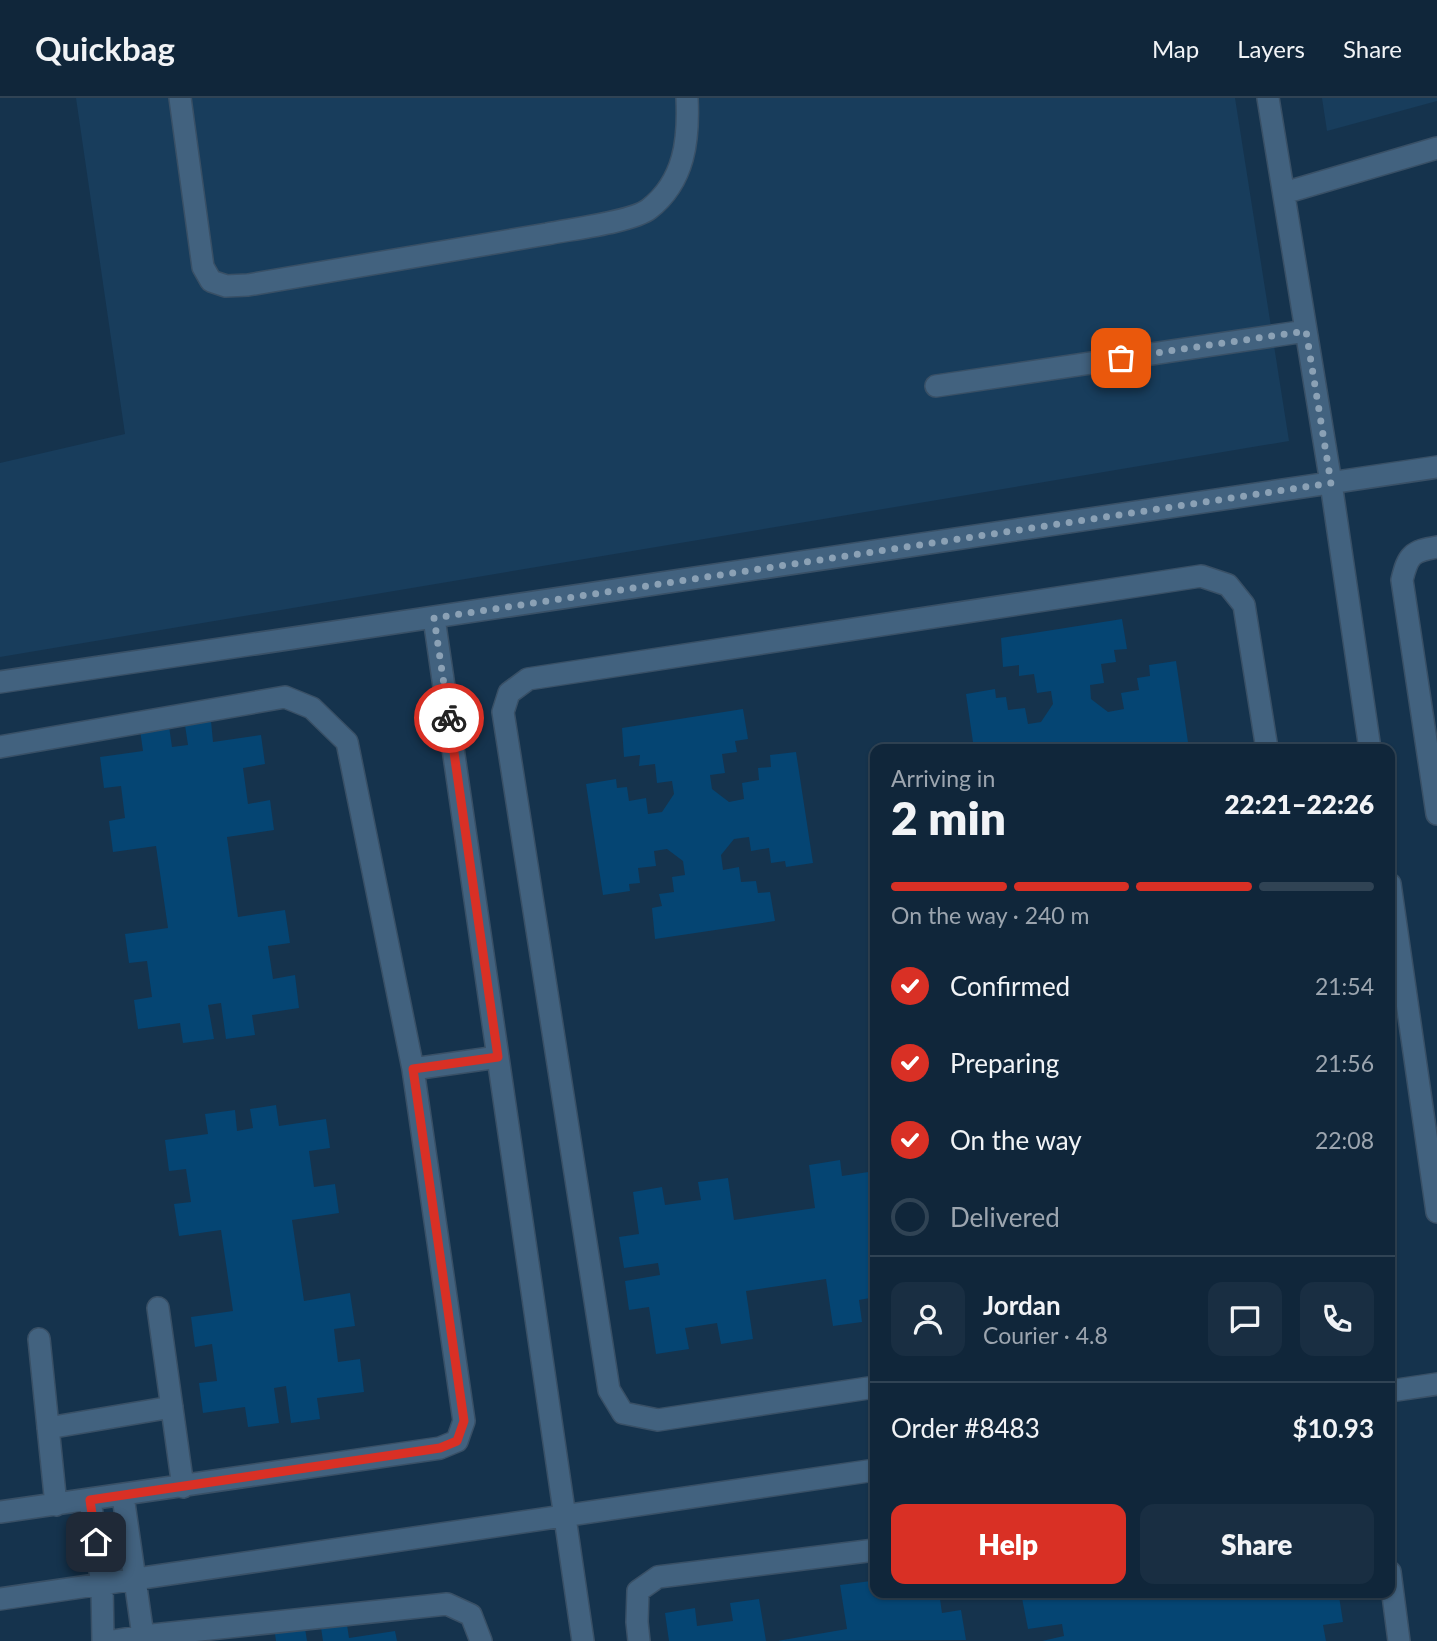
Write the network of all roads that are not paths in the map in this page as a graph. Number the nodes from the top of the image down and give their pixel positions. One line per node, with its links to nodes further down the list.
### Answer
1 (180, 98): 2 (street)
2 (687, 98)
3 (1268, 98): 5 (street)
4 (1437, 148): 5 (street)
5 (1284, 193): 6 (street)
6 (1306, 331): 7 (street); 9 (street)
7 (936, 386)
8 (1437, 467): 9 (street)
9 (1331, 483): 11 (street); 14 (street)
10 (1437, 547): 16 (street)
11 (434, 618): 12 (street); 18 (street)
12 (0, 682)
13 (1266, 744): 24 (street)
14 (1369, 744)
15 (0, 747): 19 (street)
16 (1437, 814)
17 (1395, 943): 20 (street)
18 (498, 1057): 19 (street); 34 (street)
19 (413, 1069): 29 (street)
20 (1437, 1212)
21 (158, 1308): 26 (street)
22 (39, 1339): 27 (street)
23 (1437, 1384): 25 (street)
24 (870, 1388)
25 (1395, 1390)
26 (172, 1407): 27 (street); 29 (street)
27 (48, 1429): 32 (street)
28 (870, 1471): 34 (street)
29 (183, 1487): 30 (street)
30 (123, 1496): 31 (street); 36 (street)
31 (90, 1500): 32 (street); 37 (street)
32 (56, 1505): 33 (street)
33 (0, 1512)
34 (565, 1517): 36 (street); 44 (street)
35 (870, 1551): 45 (street)
36 (135, 1580): 37 (street); 40 (street)
37 (102, 1585): 39 (street); 41 (street)
38 (1393, 1598): 46 (street)
39 (0, 1600)
40 (143, 1636): 42 (street); 43 (street)
41 (103, 1641)
42 (113, 1641)
43 (481, 1641)
44 (583, 1641)
45 (639, 1641)
46 (1399, 1641)

